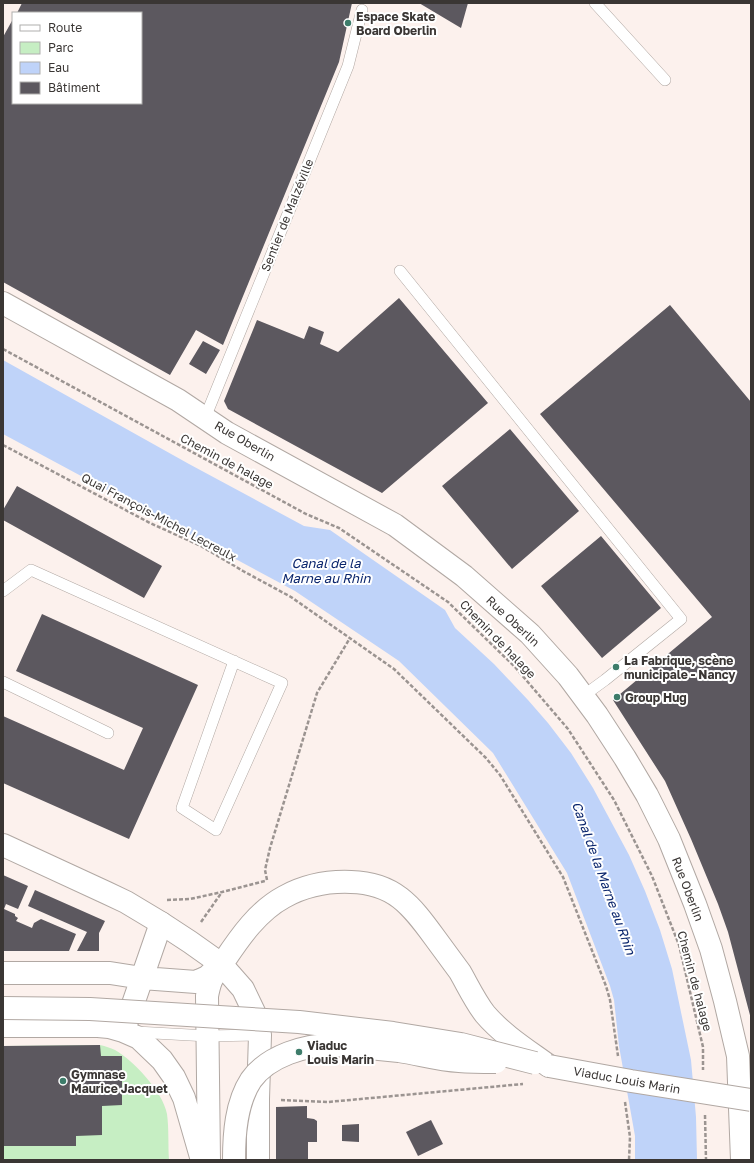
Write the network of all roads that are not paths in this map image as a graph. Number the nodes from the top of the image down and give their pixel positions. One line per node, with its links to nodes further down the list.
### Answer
1 (595, 3): 3 (lane)
2 (362, 10): 6 (lane, Sentier de Malzéville)
3 (665, 80)
4 (400, 271): 10 (lane)
5 (3, 303): 6 (main road, Rue Oberlin)
6 (205, 418): 10 (main road, Rue Oberlin)
7 (4, 589): 8 (lane)
8 (234, 661): 8 (lane)
9 (3, 682): 11 (lane)
10 (583, 696): 22 (main road, Rue Oberlin)
11 (108, 733)
12 (3, 845): 13 (main road)
13 (161, 923): 14 (main road); 16 (main road)
14 (221, 964): 16 (main road); 20 (main road); 21 (main road); 23 (main road)
15 (3, 973): 16 (main road)
16 (142, 978): 19 (main road)
17 (3, 1008): 23 (main road, Viaduc Louis Marin, bridge)
18 (3, 1026): 19 (main road)
19 (123, 1031): 21 (lane); 25 (main road)
20 (260, 1035): 21 (lane); 28 (main road)
21 (208, 1036): 26 (main road)
22 (745, 1056): 29 (main road, Rue Oberlin)
23 (538, 1071): 24 (main road, Viaduc Louis Marin, bridge); 27 (main road, bridge)
24 (751, 1100)
25 (202, 1160)
26 (209, 1160)
27 (234, 1160)
28 (258, 1160)
29 (742, 1160)

